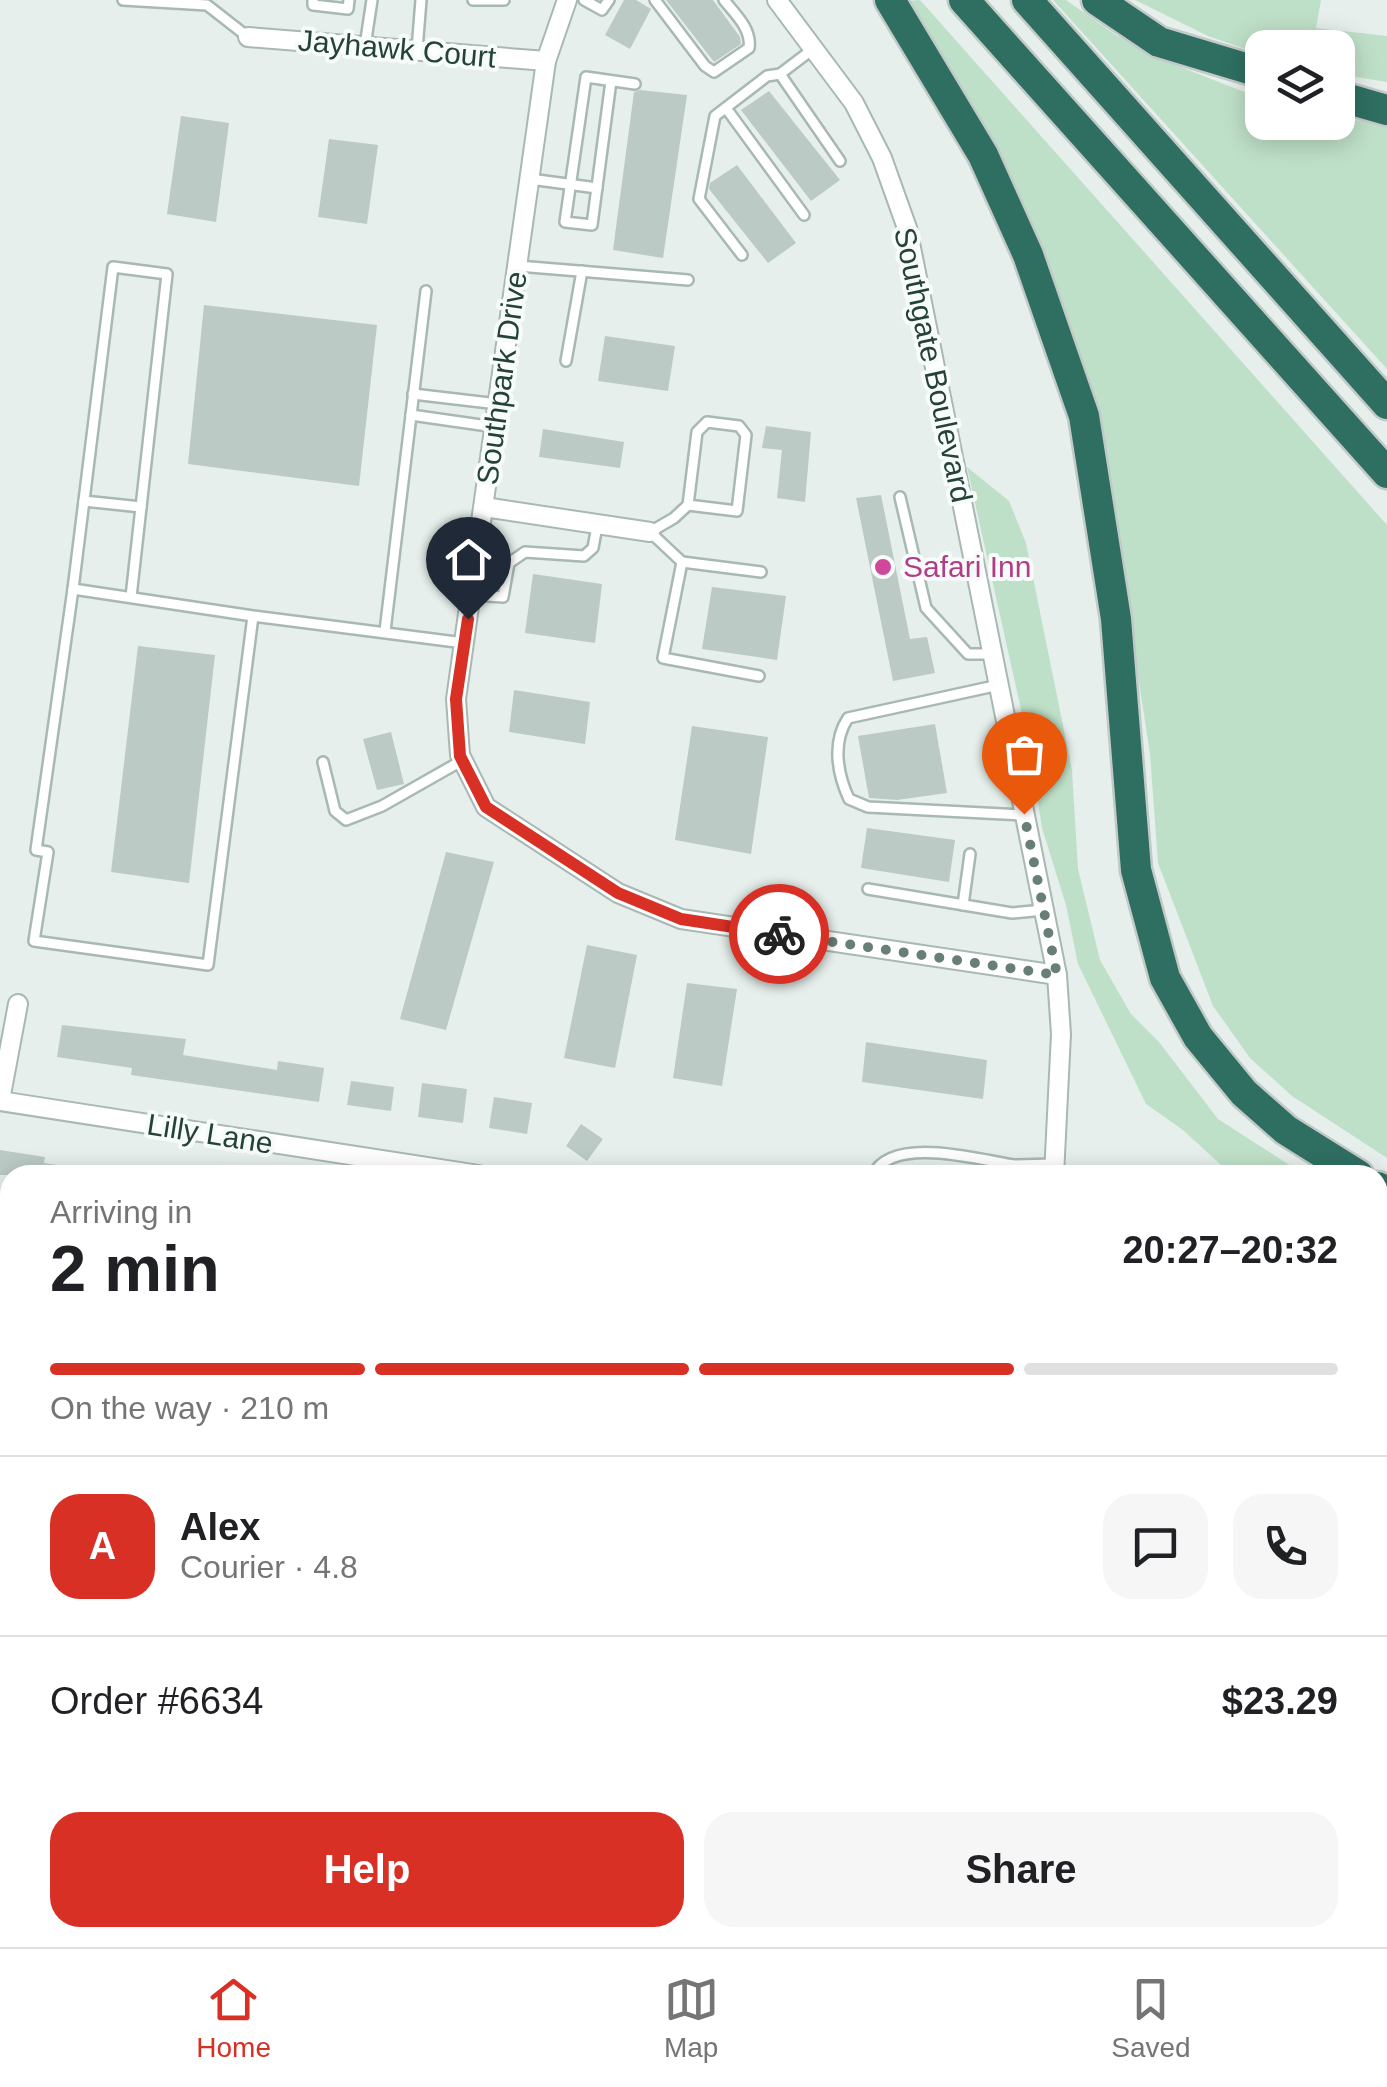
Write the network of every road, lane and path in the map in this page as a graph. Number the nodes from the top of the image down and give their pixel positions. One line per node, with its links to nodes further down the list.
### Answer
1 (123, 0): 18 (lane)
2 (313, 0): 3 (lane)
3 (350, 0)
4 (372, 0): 20 (lane)
5 (421, 0): 22 (lane)
6 (473, 0): 7 (lane)
7 (504, 0)
8 (567, 0): 23 (street, Southpark Drive)
9 (584, 0): 10 (lane)
10 (609, 0)
11 (655, 0): 12 (lane)
12 (724, 0)
13 (777, 0): 21 (street, Southgate Boulevard)
14 (890, 0): 80 (highway)
15 (964, 0): 47 (highway)
16 (1027, 0): 44 (highway)
17 (1097, 0): 24 (highway)
18 (161, 1): 19 (lane)
19 (248, 36): 20 (street, Jayhawk Court)
20 (366, 46): 22 (street, Jayhawk Court)
21 (813, 49): 25 (lane); 63 (street, Southgate Boulevard)
22 (417, 50): 23 (street, Jayhawk Court)
23 (546, 61): 32 (street, Southpark Drive)
24 (1245, 69)
25 (780, 74): 29 (lane); 31 (lane)
26 (611, 81): 27 (lane); 33 (lane); 34 (lane)
27 (634, 84)
28 (1355, 101): 30 (highway)
29 (726, 108): 35 (lane); 36 (lane)
30 (1387, 110)
31 (840, 160)
32 (530, 179): 33 (lane); 37 (street, Southpark Drive)
33 (570, 184): 34 (lane); 34 (lane)
34 (597, 188)
35 (804, 215)
36 (742, 255)
37 (518, 266): 38 (lane); 43 (street, Southpark Drive)
38 (582, 271): 39 (lane); 41 (lane)
39 (688, 280)
40 (426, 291): 42 (lane)
41 (566, 362)
42 (414, 394): 43 (lane); 45 (lane)
43 (498, 404): 46 (street, Southpark Drive)
44 (1387, 404)
45 (411, 415): 46 (lane); 61 (lane)
46 (495, 427): 52 (street, Southpark Drive)
47 (1387, 473)
48 (900, 497): 63 (lane)
49 (84, 501): 51 (lane); 51 (lane); 57 (lane)
50 (688, 504): 50 (lane); 54 (lane)
51 (141, 507): 59 (lane)
52 (484, 507): 53 (street); 58 (street, Southpark Drive)
53 (597, 524): 54 (street); 58 (lane)
54 (650, 532): 55 (lane)
55 (682, 562): 56 (lane); 64 (lane)
56 (761, 572)
57 (73, 589): 59 (lane); 60 (lane)
58 (471, 595): 62 (street, Southpark Drive)
59 (130, 597): 60 (lane)
60 (253, 616): 61 (lane)
61 (384, 631): 62 (lane)
62 (464, 643): 66 (street, Southpark Drive)
63 (992, 654): 65 (street, Southgate Boulevard)
64 (758, 676)
65 (999, 685): 68 (street, Southgate Boulevard); 68 (lane)
66 (463, 760): 67 (lane); 73 (street, Southpark Drive)
67 (323, 762)
68 (1024, 814): 72 (street, Southgate Boulevard)
69 (970, 854): 71 (lane)
70 (868, 889): 71 (lane)
71 (964, 904): 72 (lane)
72 (1044, 910): 73 (street, Southgate Boulevard)
73 (1057, 975): 79 (street, Southgate Boulevard)
74 (18, 1004): 75 (street)
75 (0, 1101): 76 (street, Lilly Lane)
76 (414, 1165)
77 (880, 1165): 78 (lane)
78 (991, 1165)
79 (1054, 1165)
80 (1342, 1165)

